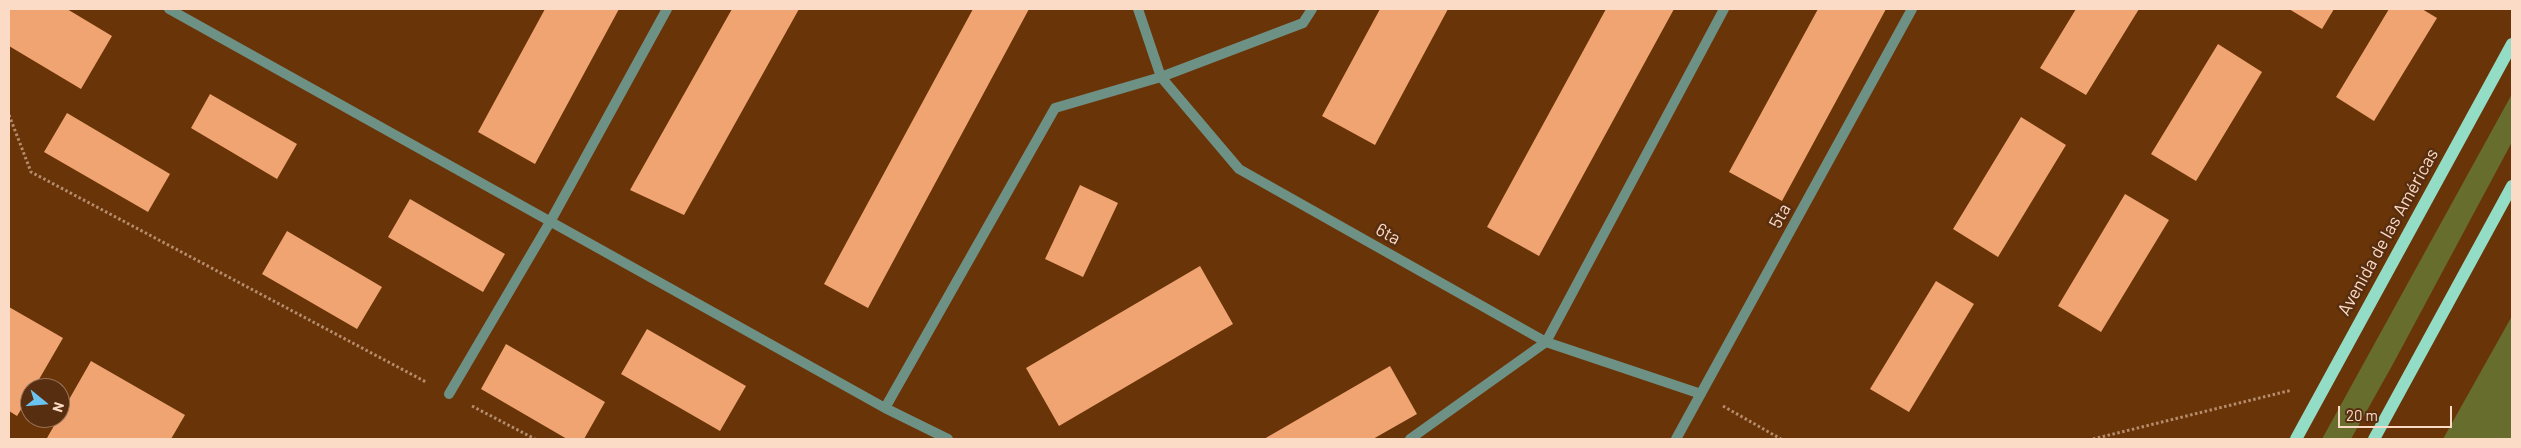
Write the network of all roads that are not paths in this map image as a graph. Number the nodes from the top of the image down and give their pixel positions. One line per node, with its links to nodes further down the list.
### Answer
1 (170, 9): 10 (street)
2 (667, 9): 10 (street)
3 (1138, 9): 8 (street, 6ta)
4 (1312, 9): 8 (street)
5 (1724, 9): 11 (street)
6 (1912, 9): 13 (street, 5ta)
7 (2512, 44): 18 (main road, Avenida de las Américas)
8 (1161, 77): 11 (street, 6ta); 14 (street)
9 (2512, 186): 19 (main road)
10 (550, 222): 12 (street); 14 (street)
11 (1546, 342): 13 (street, 6ta); 16 (street)
12 (449, 394)
13 (1701, 394): 17 (street, 5ta)
14 (885, 408): 15 (street)
15 (948, 439)
16 (1410, 439)
17 (1676, 439)
18 (2296, 439)
19 (2374, 439)

